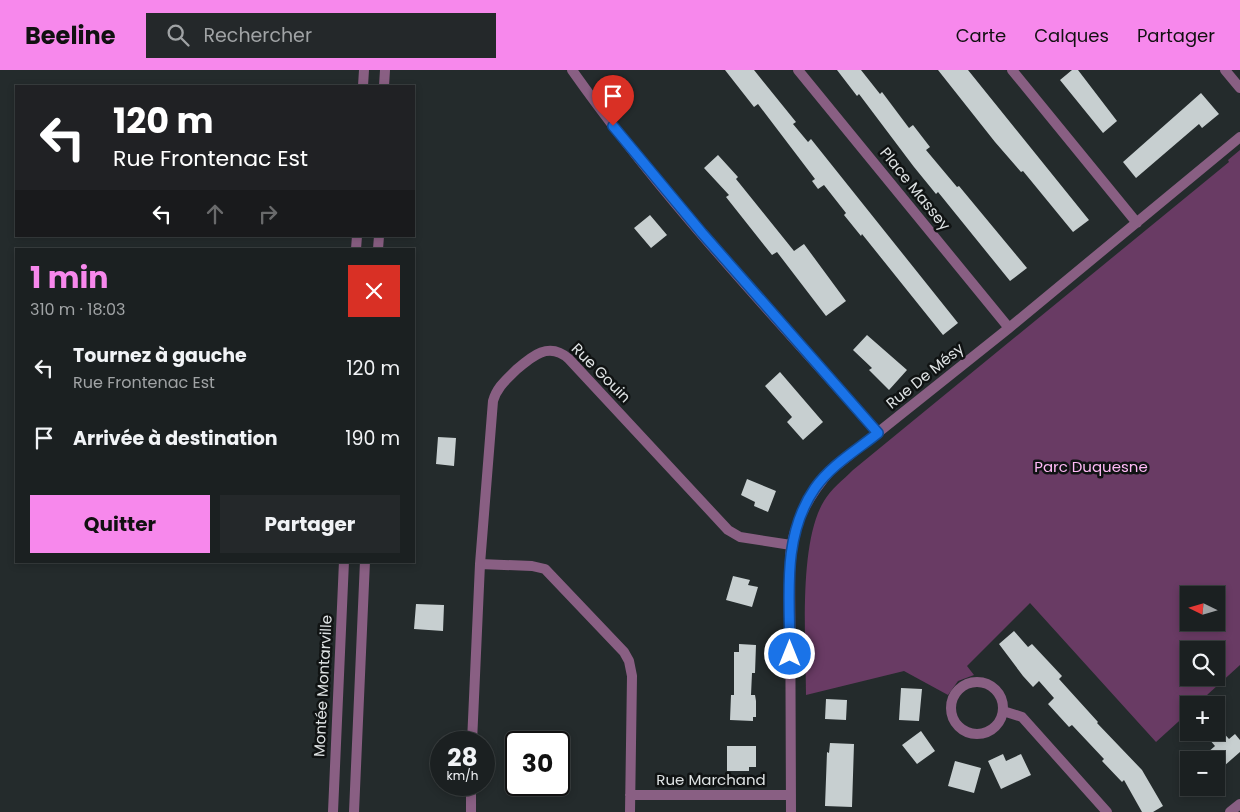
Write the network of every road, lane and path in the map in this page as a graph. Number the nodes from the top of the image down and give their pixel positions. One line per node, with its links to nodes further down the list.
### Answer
1 (364, 70): 7 (street)
2 (385, 70): 8 (street)
3 (572, 70): 13 (street)
4 (798, 70): 12 (street, Place Massey)
5 (1012, 70): 11 (street)
6 (1225, 70): 9 (street)
7 (363, 85)
8 (384, 85)
9 (1240, 88)
10 (1240, 137): 11 (street, Rue De Mésy)
11 (1137, 223): 12 (street, Rue De Mésy)
12 (1009, 328): 13 (street, Rue De Mésy)
13 (878, 433): 14 (street, Rue De Mésy)
14 (791, 545): 17 (street, Rue Gouin); 21 (street, Rue De Mésy)
15 (344, 563): 24 (street, Montée Montarville)
16 (365, 563): 25 (street)
17 (480, 564): 19 (street, Rue Gouin); 20 (street)
18 (1003, 711): 18 (street); 29 (street)
19 (472, 731)
20 (630, 795): 21 (street, Rue Marchand); 27 (street)
21 (791, 795): 28 (street, Rue De Mésy)
22 (471, 796): 26 (street)
23 (1240, 804): 30 (street)
24 (333, 812)
25 (354, 812)
26 (471, 812)
27 (630, 812)
28 (791, 812)
29 (1107, 812)
30 (1230, 812)

